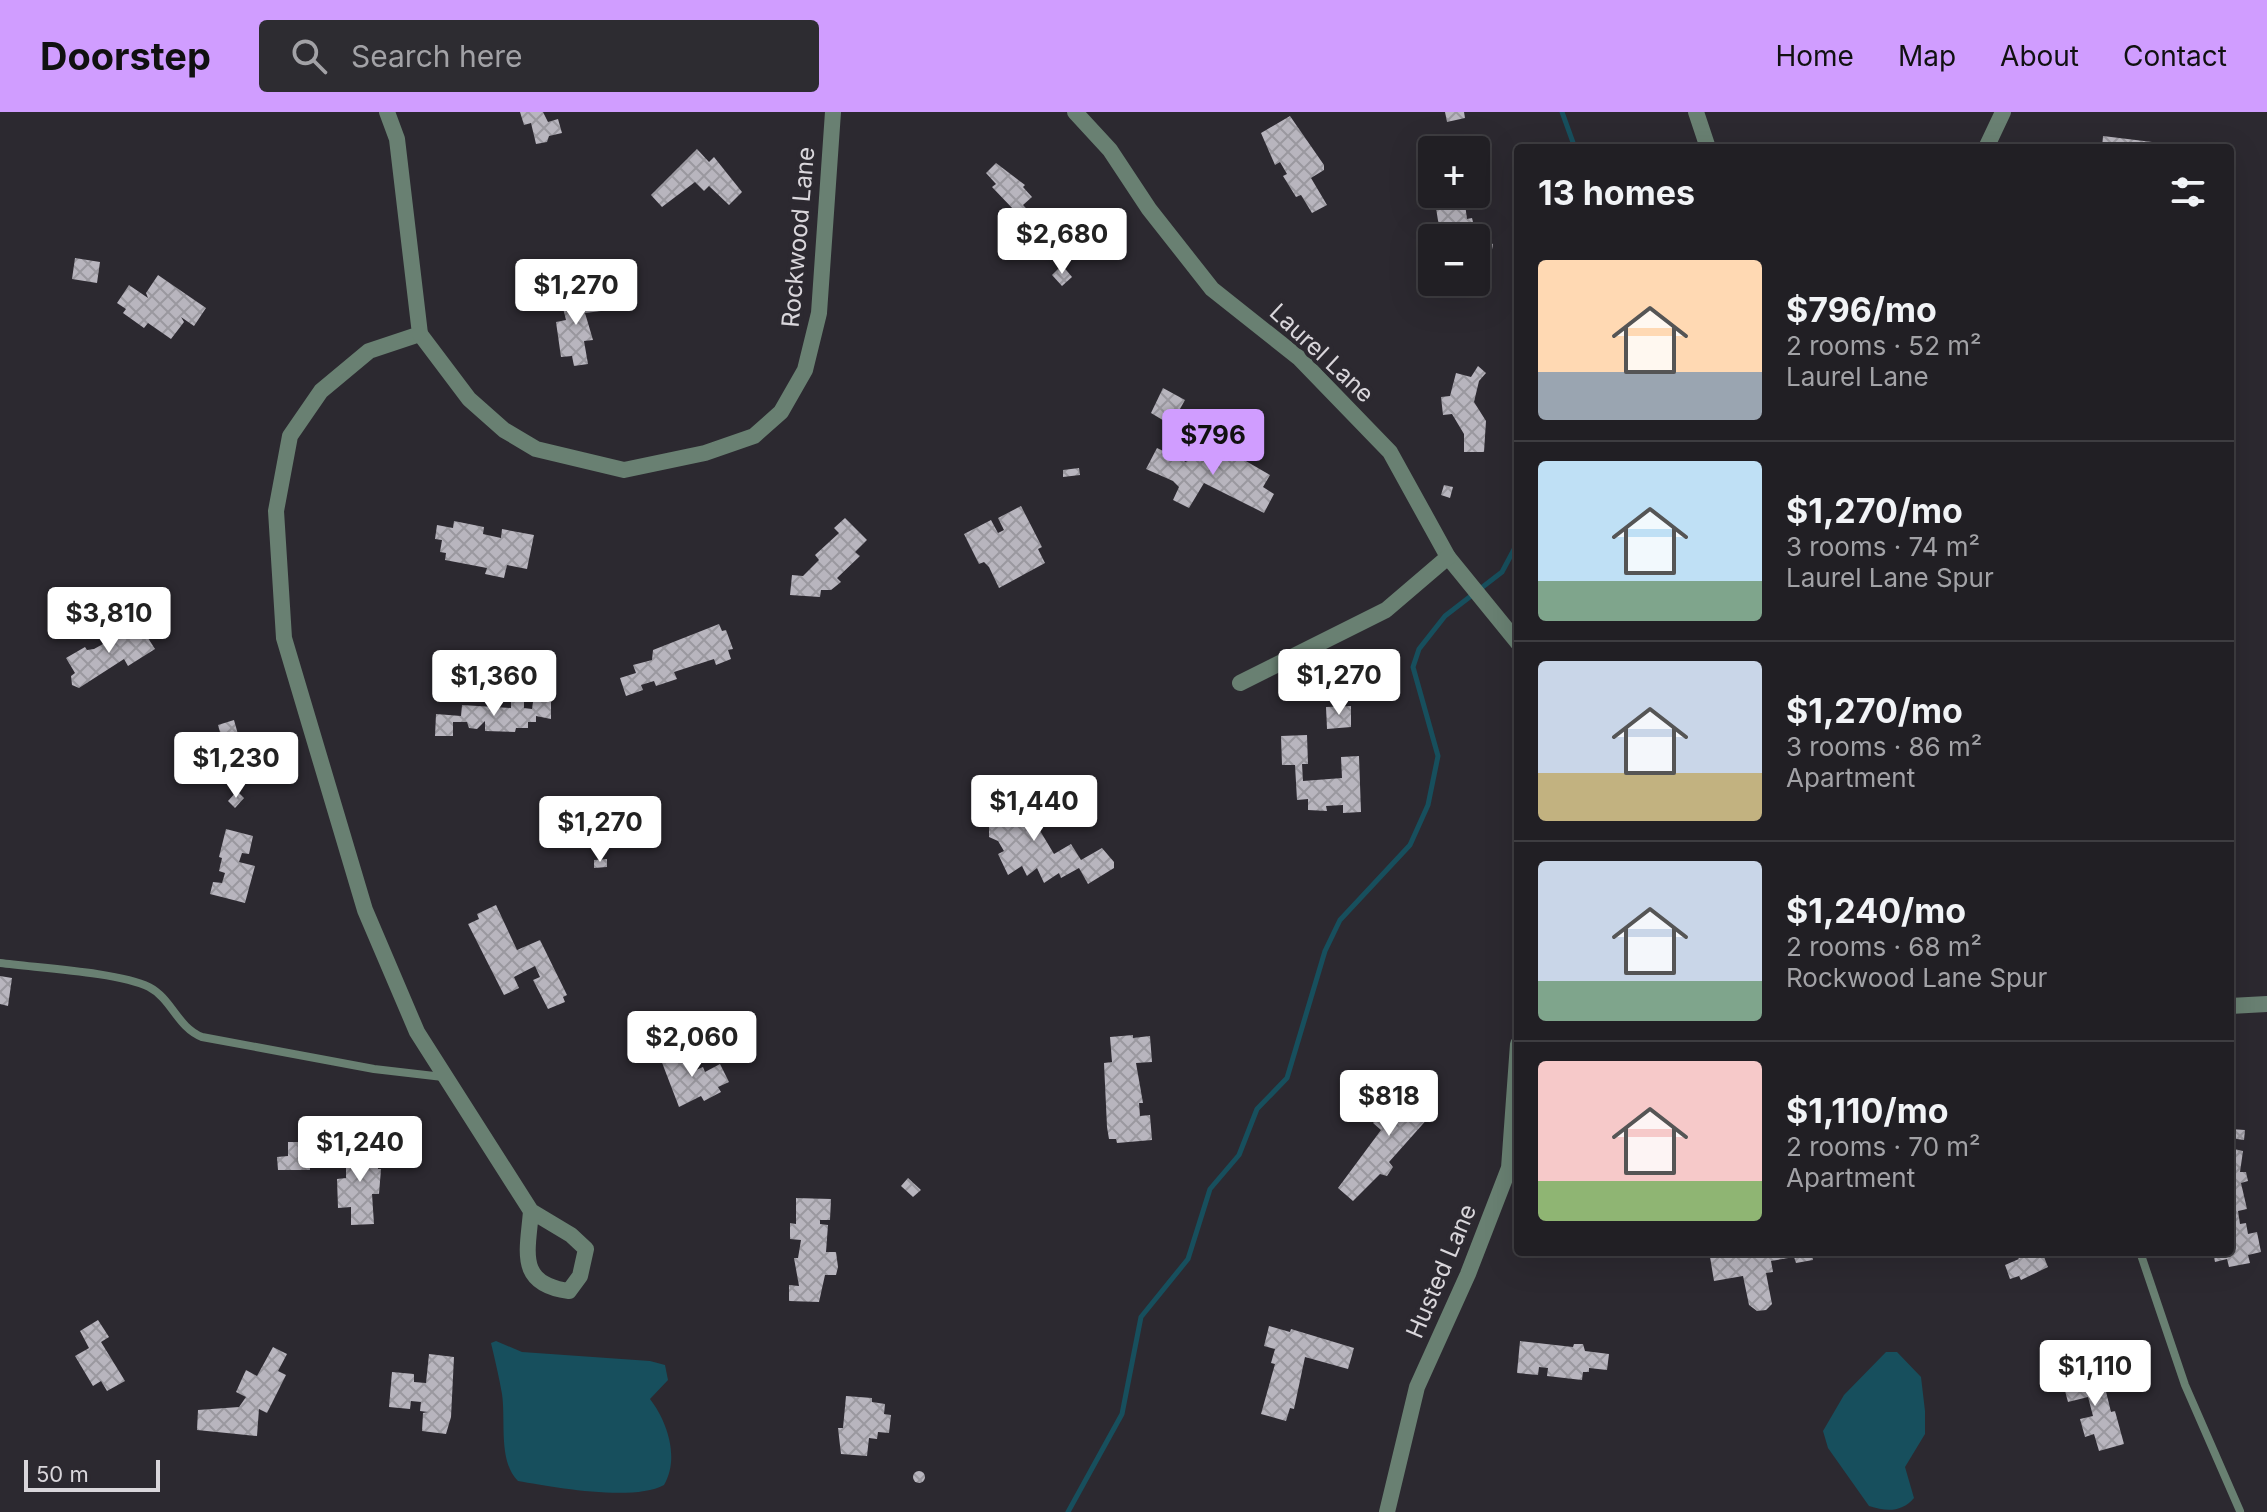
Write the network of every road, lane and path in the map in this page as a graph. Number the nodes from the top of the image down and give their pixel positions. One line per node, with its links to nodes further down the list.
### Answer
1 (387, 112): 8 (street)
2 (833, 112): 8 (street, Rockwood Lane)
3 (1075, 112): 9 (street, Laurel Lane)
4 (1696, 112): 6 (street)
5 (2003, 112): 7 (street)
6 (1707, 144)
7 (1988, 144)
8 (420, 334): 15 (street)
9 (1448, 557): 10 (street, Laurel Lane); 11 (street)
10 (1514, 638)
11 (1240, 683)
12 (0, 963): 15 (lane)
13 (2267, 1004): 14 (street)
14 (2234, 1006)
15 (448, 1078): 18 (street)
16 (1514, 1143): 17 (street, Husted Lane)
17 (1513, 1168): 21 (street, Husted Lane)
18 (531, 1211): 18 (street)
19 (2141, 1256): 20 (lane)
20 (2240, 1511)
21 (1387, 1512)

